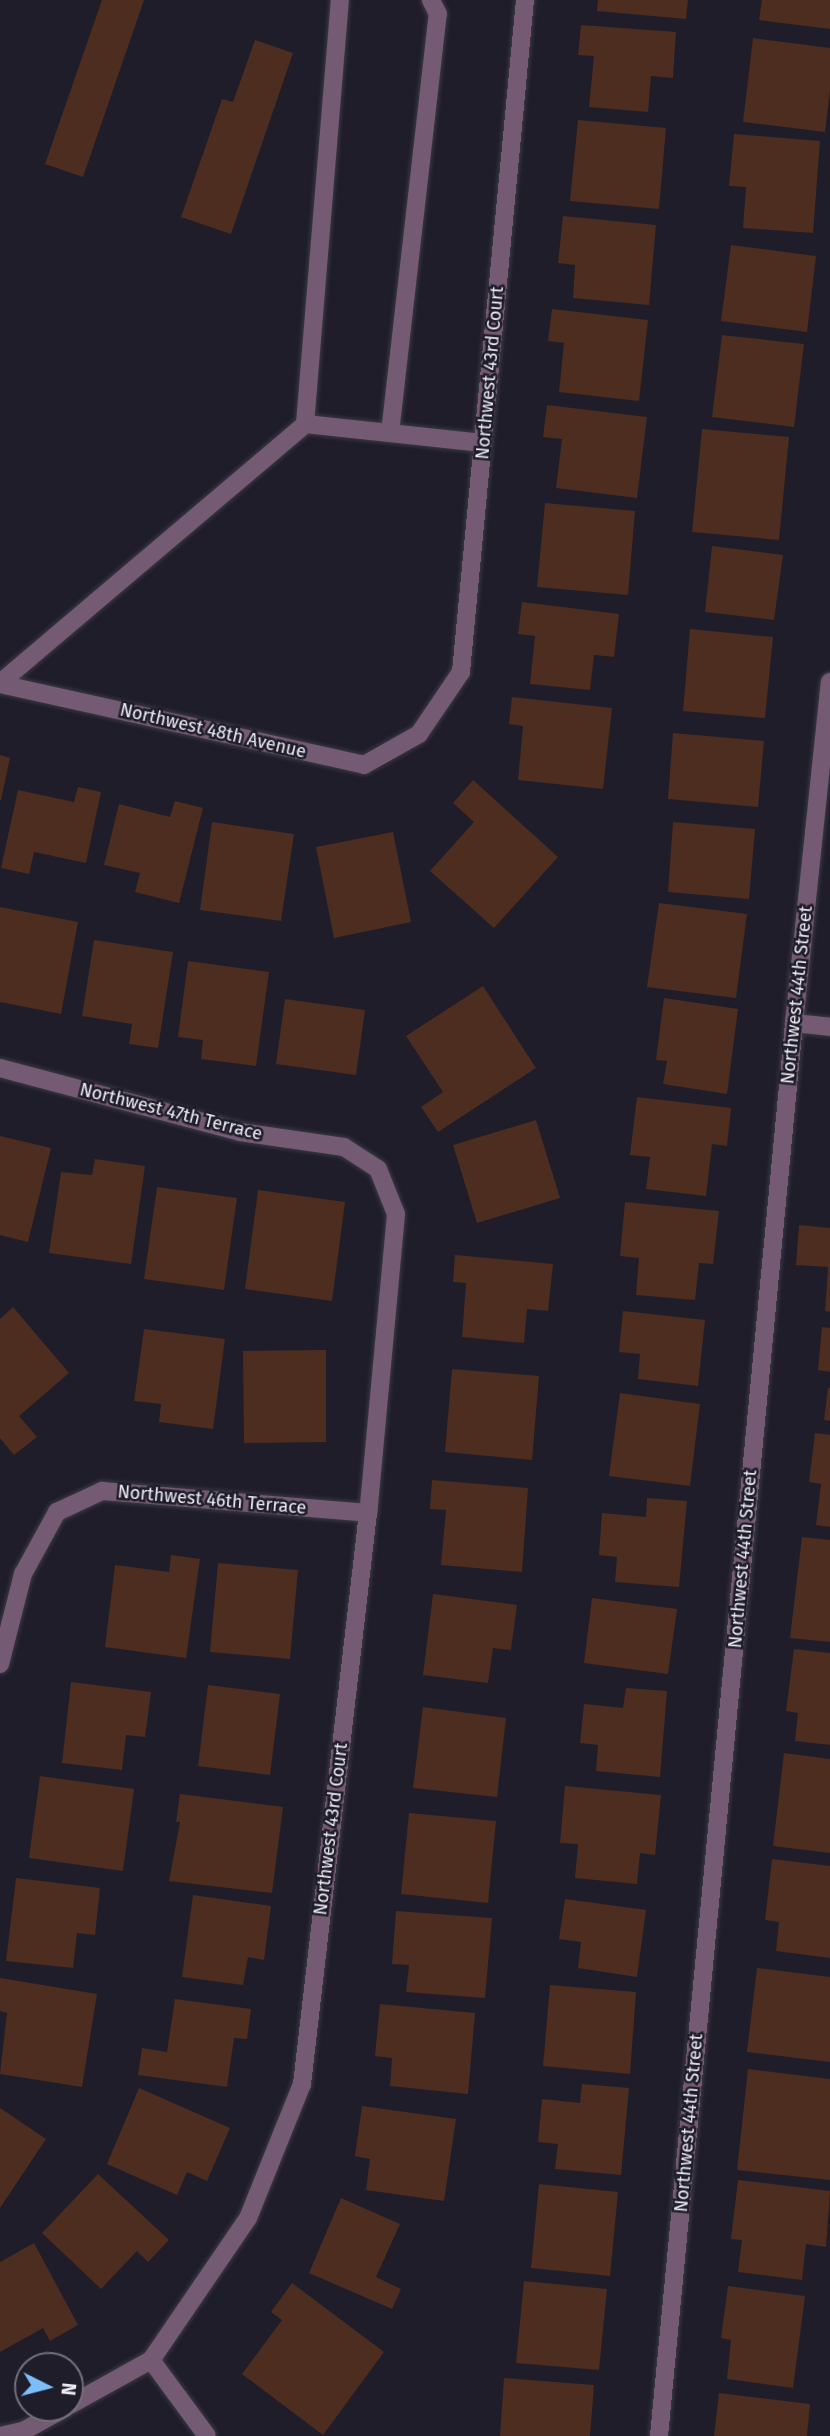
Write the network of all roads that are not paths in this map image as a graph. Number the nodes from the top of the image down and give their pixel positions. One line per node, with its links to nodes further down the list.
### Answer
1 (340, 0): 4 (street)
2 (431, 0): 5 (street)
3 (525, 0): 6 (street, Northwest 43rd Court)
4 (305, 424): 5 (street); 8 (street)
5 (390, 433): 6 (street)
6 (483, 443): 9 (street, Northwest 43rd Court)
7 (830, 682): 10 (street, Northwest 44th Street)
8 (0, 683): 9 (street, Northwest 48th Avenue)
9 (419, 734)
10 (794, 1023): 11 (street); 21 (street, Northwest 44th Street)
11 (830, 1027)
12 (0, 1068): 13 (street, Northwest 47th Terrace)
13 (378, 1169): 14 (street, Northwest 43rd Court)
14 (368, 1513): 15 (street, Northwest 46th Terrace); 16 (street, Northwest 43rd Court)
15 (0, 1664)
16 (151, 2360): 17 (street); 20 (street)
17 (84, 2397)
18 (40, 2422): 19 (street)
19 (0, 2436)
20 (207, 2436)
21 (659, 2436)

